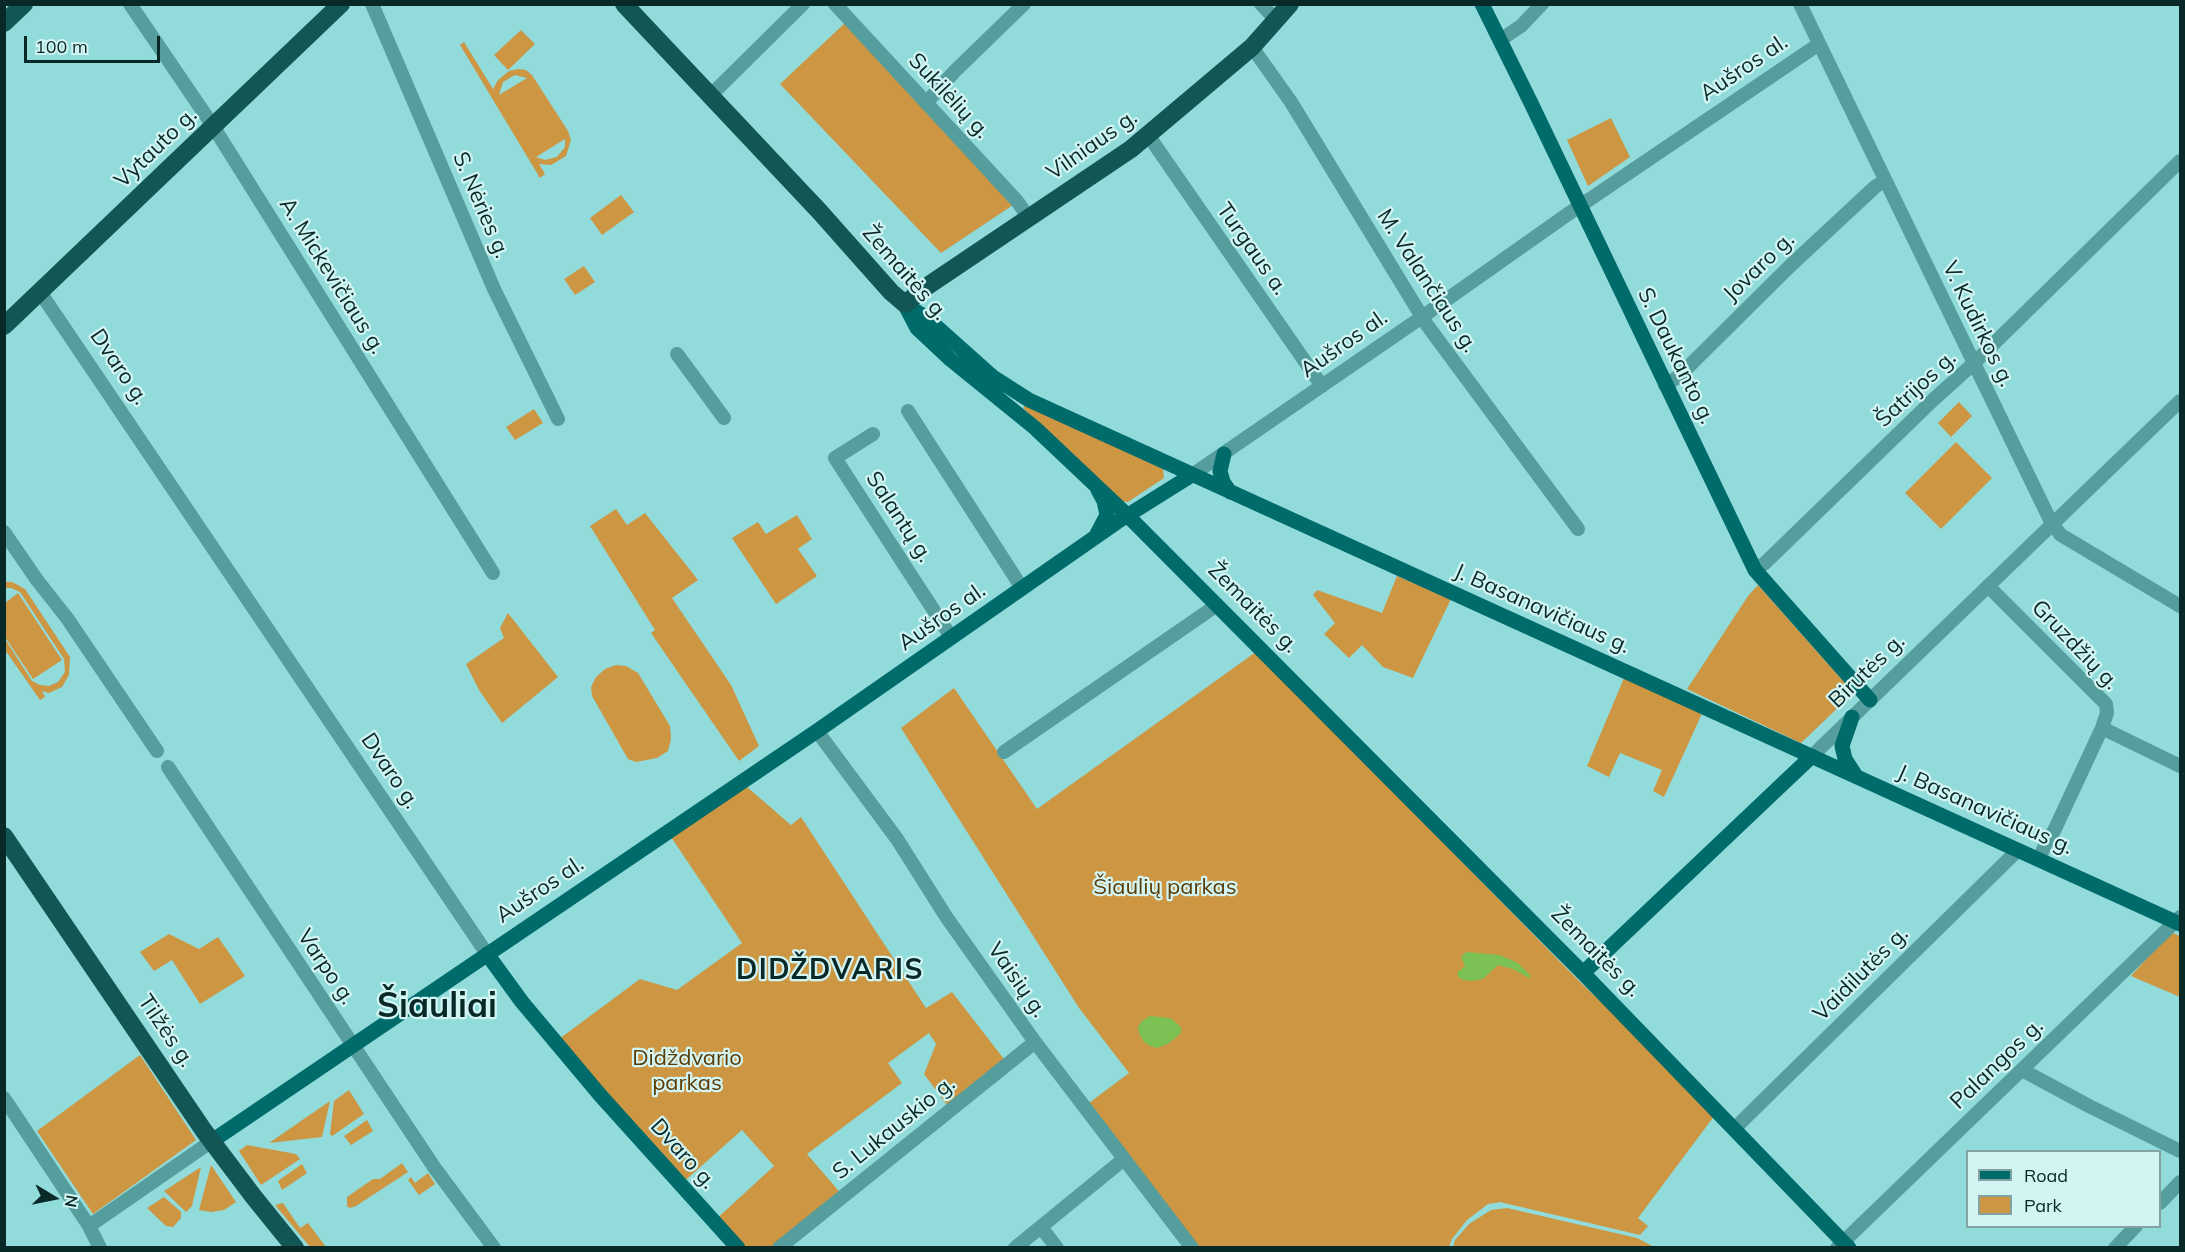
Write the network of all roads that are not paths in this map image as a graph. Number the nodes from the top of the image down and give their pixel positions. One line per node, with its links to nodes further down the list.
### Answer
1 (24, 4): 15 (highway)
2 (129, 4): 21 (street, A. Mickevičiaus g.)
3 (341, 4): 21 (highway, Vytauto g.)
4 (372, 4): 38 (street, S. Nėries g.)
5 (624, 4): 19 (highway, Žemaitės g.)
6 (803, 4): 19 (street)
7 (836, 4): 20 (street, Sukilėlių g.)
8 (1024, 4): 20 (street)
9 (1261, 4): 14 (street)
10 (1290, 4): 14 (highway, Vilniaus g.)
11 (1482, 4): 16 (main road, S. Daukanto g.)
12 (1542, 4): 16 (street)
13 (1800, 4): 17 (street, V. Kudirkos g.)
14 (1277, 21): 18 (highway, Vilniaus g.)
15 (4, 23)
16 (1500, 40): 25 (main road, S. Daukanto g.)
17 (1819, 44): 24 (street, V. Kudirkos g.); 25 (street, Aušros al.)
18 (1252, 47): 22 (highway, Vilniaus g.); 29 (street, M. Valančiaus g.)
19 (710, 96): 28 (highway, Žemaitės g.)
20 (926, 103): 26 (street, Sukilėlių g.)
21 (213, 126): 27 (highway, Vytauto g.); 50 (street, A. Mickevičiaus g.)
22 (1148, 135): 26 (highway, Vilniaus g.); 34 (street, Turgaus a.)
23 (2181, 161): 32 (street, Šatrijos g.)
24 (1885, 181): 32 (street, V. Kudirkos g.); 33 (street, Jovaro g.)
25 (1580, 207): 29 (street, Aušros al.); 33 (main road, S. Daukanto g.)
26 (1029, 218): 28 (highway, Vilniaus g.)
27 (40, 292): 30 (highway, Vytauto g.); 70 (street, Dvaro g.)
28 (904, 304): 41 (main road, J. Basanavičiaus g.); 42 (main road, Žemaitės g.)
29 (1422, 317): 34 (street, Aušros al.); 46 (street, M. Valančiaus g.)
30 (4, 326)
31 (677, 354): 37 (street)
32 (1973, 364): 45 (street, V. Kudirkos g.); 49 (street, Šatrijos g.)
33 (1665, 385): 49 (main road, S. Daukanto g.)
34 (1322, 386): 40 (street, Aušros al.)
35 (2181, 401): 45 (street, Birutės g.)
36 (908, 411): 52 (street)
37 (724, 418)
38 (558, 419)
39 (873, 434): 55 (street, Salantų g.)
40 (1224, 454): 41 (street, Aušros al.); 43 (main road)
41 (1192, 475): 43 (main road, J. Basanavičiaus g.); 44 (main road, Aušros al.)
42 (1094, 484): 44 (main road, Žemaitės g.); 48 (main road)
43 (1230, 492): 62 (main road, J. Basanavičiaus g.)
44 (1127, 515): 48 (main road, Aušros al.); 53 (main road, Žemaitės g.)
45 (2052, 524): 51 (street, Birutės g.); 54 (street, V. Kudirkos g.)
46 (1578, 529)
47 (4, 532): 60 (street)
48 (1096, 537): 52 (main road, Aušros al.)
49 (1755, 570): 56 (main road, S. Daukanto g.)
50 (493, 573)
51 (1988, 586): 56 (street, Birutės g.); 58 (street, Gruzdžių g.)
52 (1022, 588): 55 (main road, Aušros al.)
53 (1217, 605): 61 (street); 71 (main road, Žemaitės g.)
54 (2181, 606)
55 (951, 637): 59 (main road, Aušros al.)
56 (1870, 700): 57 (street, Birutės g.)
57 (1852, 717): 62 (street, Birutės g.); 65 (main road)
58 (2102, 728): 63 (street, Gruzdžių g.); 68 (street)
59 (817, 731): 70 (main road, Aušros al.); 72 (street, Vaisių g.)
60 (157, 752)
61 (1004, 752)
62 (1812, 756): 65 (main road, J. Basanavičiaus g.); 71 (main road, Birutės g.)
63 (2181, 766)
64 (168, 767): 73 (street, Varpo g.)
65 (1856, 776): 67 (main road, J. Basanavičiaus g.)
66 (4, 836): 77 (highway, Tilžės g.)
67 (2018, 850): 68 (main road, J. Basanavičiaus g.); 76 (street, Vaidilutės g.)
68 (2039, 859): 69 (main road, J. Basanavičiaus g.)
69 (2179, 920): 74 (street, Palangos g.)
70 (487, 954): 73 (main road, Aušros al.); 89 (main road, Dvaro g.)
71 (1583, 973): 76 (main road, Žemaitės g.)
72 (1035, 1042): 79 (street, Vaisių g.); 90 (street, S. Lukauskio g.)
73 (354, 1046): 77 (main road, Aušros al.); 88 (street, Varpo g.)
74 (2022, 1070): 78 (street); 85 (street, Palangos g.)
75 (6, 1103): 82 (street)
76 (1734, 1129): 85 (main road, Žemaitės g.)
77 (212, 1141): 82 (street, Aušros al.); 87 (highway, Tilžės g.)
78 (2181, 1151)
79 (1124, 1159): 83 (street); 93 (street, Vaisių g.)
80 (2181, 1182): 81 (street)
81 (2161, 1202)
82 (89, 1226): 86 (street)
83 (1041, 1227): 91 (street); 92 (street)
84 (2135, 1228): 94 (street)
85 (1843, 1245)
86 (100, 1248)
87 (295, 1248)
88 (494, 1248)
89 (738, 1248)
90 (779, 1248)
91 (1015, 1248)
92 (1057, 1248)
93 (1192, 1248)
94 (2115, 1248)

